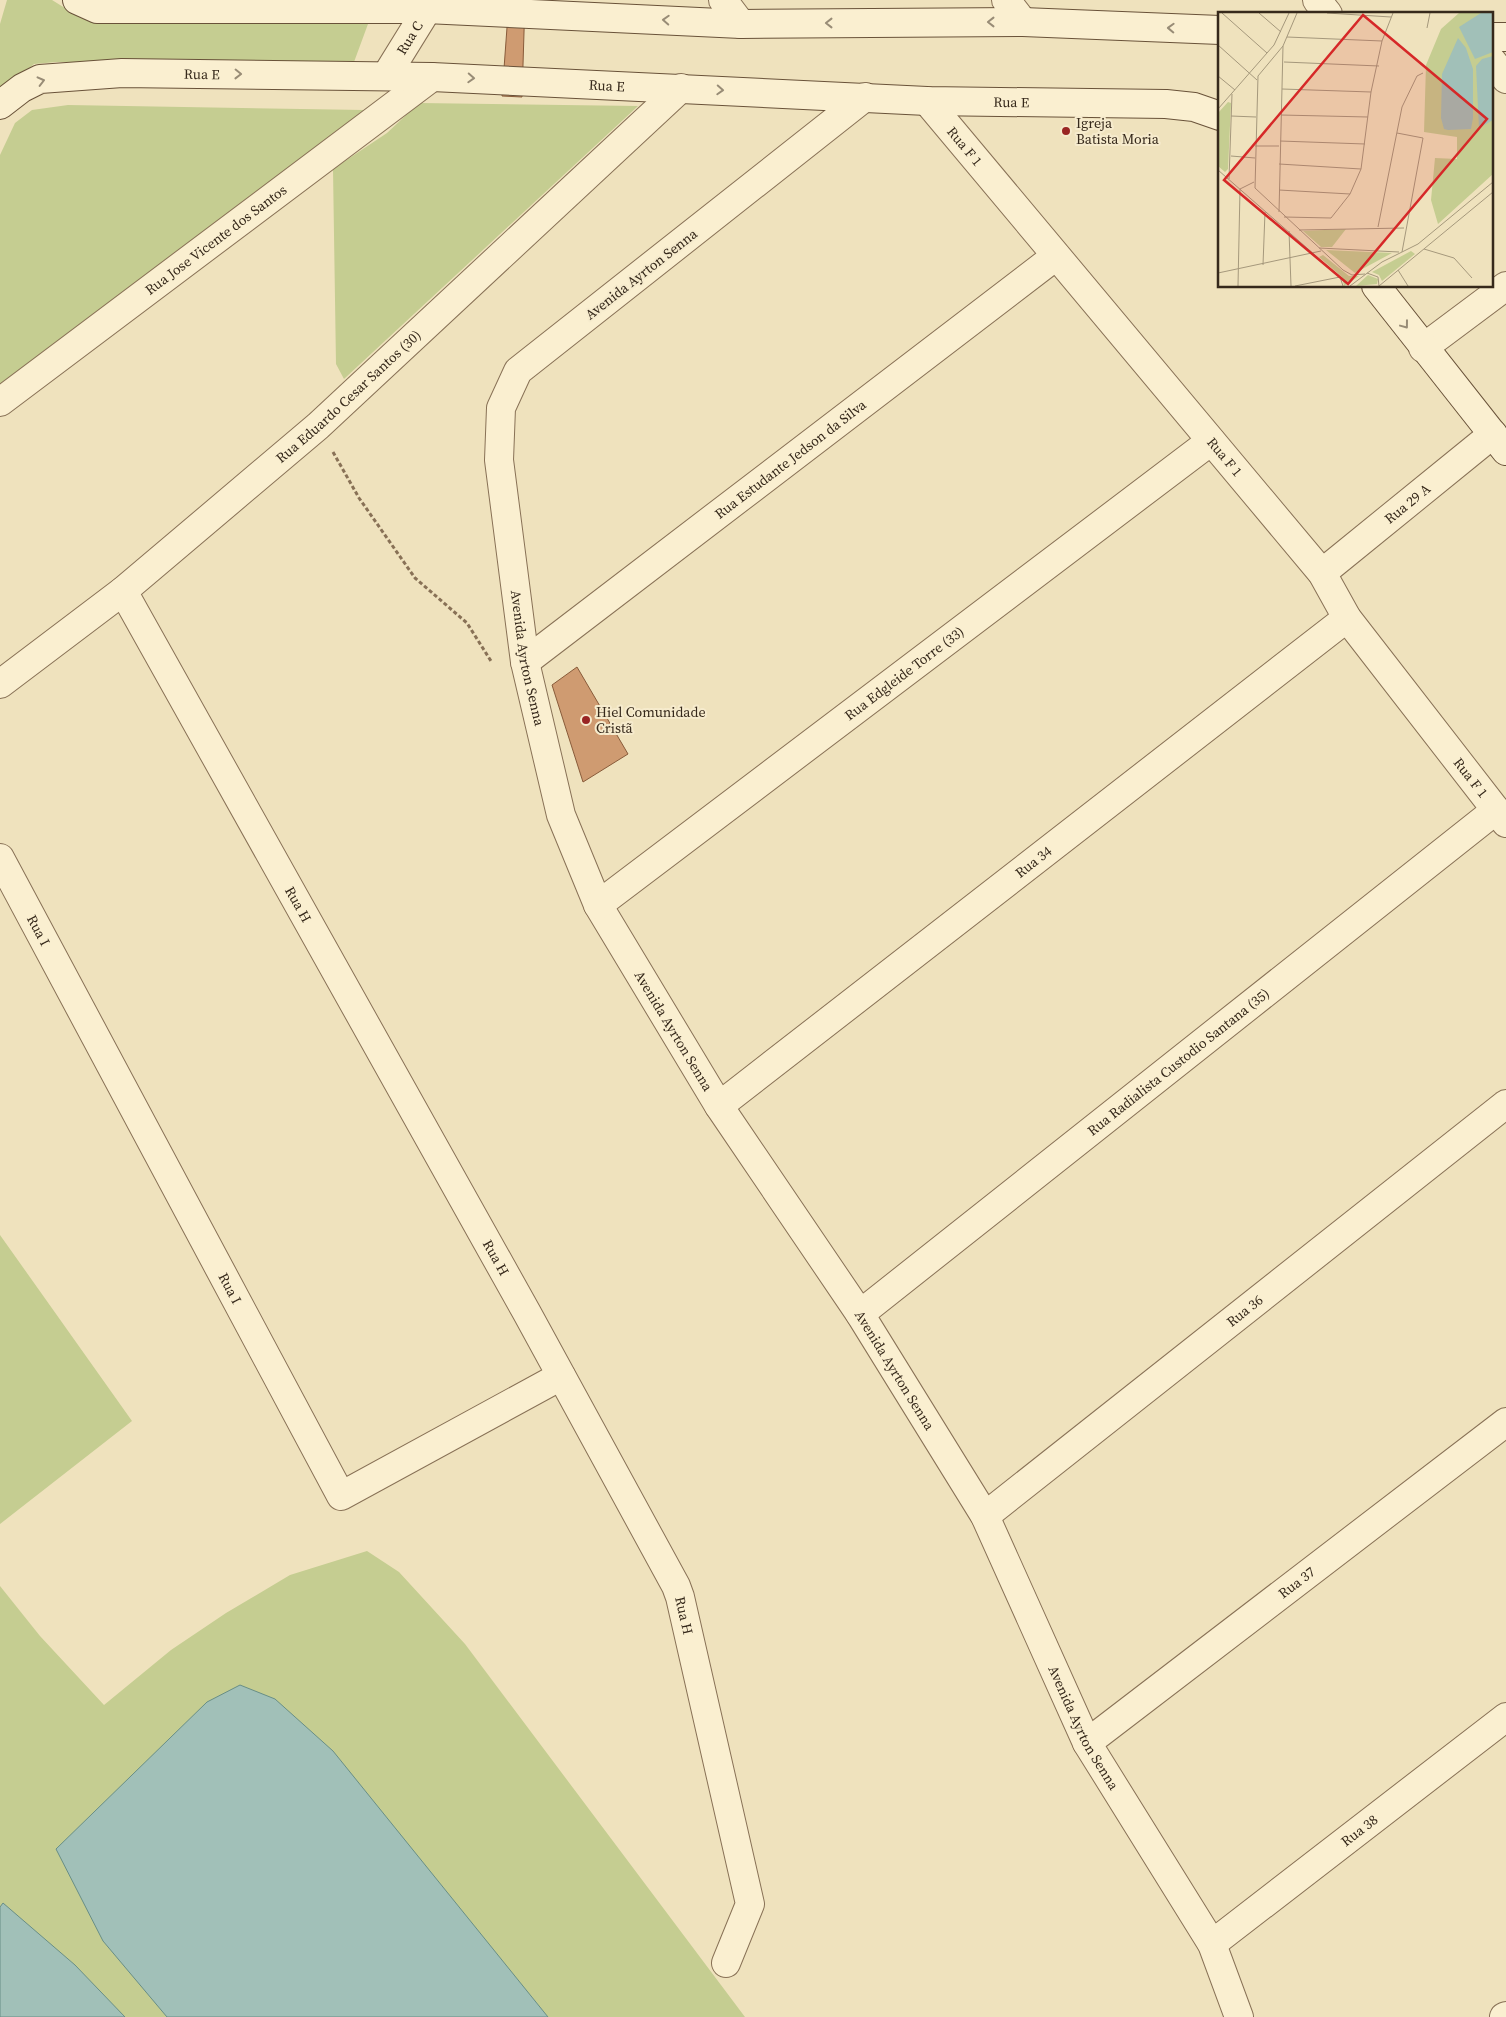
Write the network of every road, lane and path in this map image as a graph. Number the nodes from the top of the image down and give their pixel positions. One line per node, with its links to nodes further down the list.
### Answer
1 (722, 0): 8 (street)
2 (1006, 0): 7 (street)
3 (1317, 0): 6 (street)
4 (93, 3): 5 (street)
5 (430, 4): 8 (street, one-way to 5); 11 (street, Rua C)
6 (1326, 12)
7 (1022, 22): 8 (street, one-way to 8); 9 (street, one-way to 7)
8 (741, 24)
9 (1218, 30)
10 (1494, 64): 13 (street)
11 (386, 76): 12 (street, Rua E); 17 (street, Rua E, one-way to 11)
12 (432, 77): 14 (street, Rua E, one-way to 14); 23 (street, Rua Jose Vicente dos Santos)
13 (1506, 79)
14 (681, 88): 15 (street, Rua E, one-way to 15); 24 (street, Rua Eduardo Cesar Santos (30))
15 (865, 97): 16 (street, Rua E); 31 (street, Avenida Ayrton Senna)
16 (927, 101): 18 (street, Rua E); 19 (street, Rua F 1)
17 (0, 105)
18 (1218, 115)
19 (1056, 256): 25 (street, Rua F 1); 31 (street, Rua Estudante Jedson da Silva)
20 (1506, 286): 22 (street)
21 (1378, 288): 22 (street, one-way to 22)
22 (1423, 348): 26 (street)
23 (0, 402)
24 (318, 426): 28 (street, Rua Eduardo Cesar Santos (30)); 30 (path)
25 (1211, 442): 27 (street, Rua F 1); 35 (street, Rua Edgleide Torre (33))
26 (1499, 443): 27 (street, Rua 29 A)
27 (1322, 573): 29 (street, Rua F 1)
28 (122, 591): 32 (street, Rua Eduardo Cesar Santos (30)); 39 (street, Rua H)
29 (1347, 618): 33 (street, Rua F 1); 37 (street, Rua 34)
30 (492, 661)
31 (525, 662): 35 (street, Avenida Ayrton Senna)
32 (0, 684)
33 (1501, 816): 38 (street, Rua Radialista Custodio Santana (35))
34 (0, 858): 39 (street, Rua I)
35 (598, 905): 37 (street, Avenida Ayrton Senna)
36 (1506, 1104): 41 (street, Rua 36)
37 (718, 1106): 38 (street, Avenida Ayrton Senna)
38 (860, 1314): 41 (street, Avenida Ayrton Senna)
39 (561, 1376): 45 (street, Rua H)
40 (1506, 1422): 43 (street, Rua 37)
41 (985, 1516): 43 (street, Avenida Ayrton Senna)
42 (1506, 1717): 44 (street, Rua 38)
43 (1087, 1743): 44 (street, Avenida Ayrton Senna)
44 (1212, 1944): 46 (street, Avenida Ayrton Senna)
45 (726, 1963)
46 (1239, 2017)

